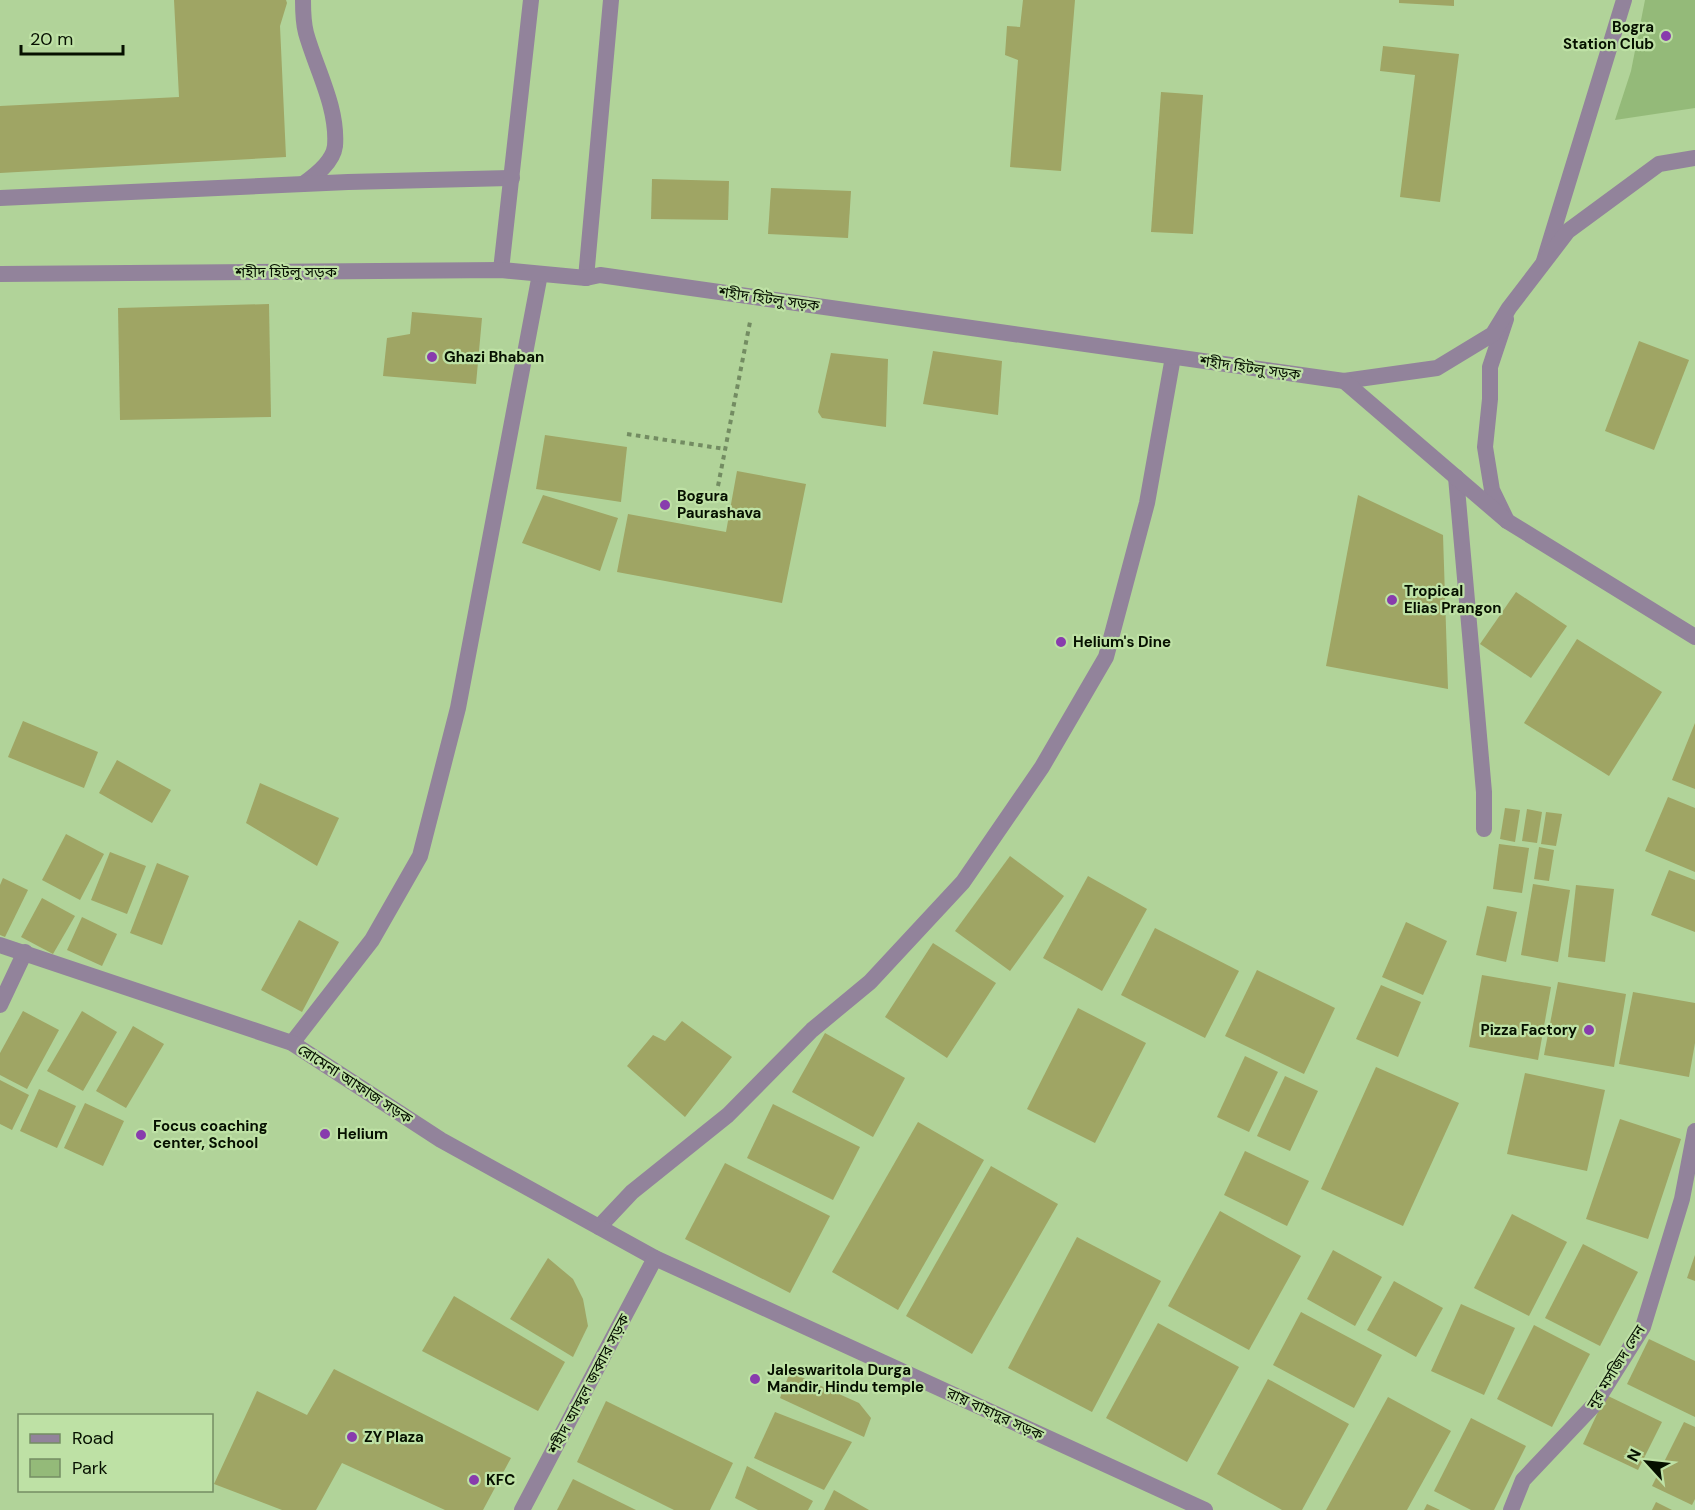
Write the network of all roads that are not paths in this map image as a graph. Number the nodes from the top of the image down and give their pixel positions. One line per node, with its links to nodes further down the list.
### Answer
1 (303, 0): 7 (street)
2 (531, 0): 6 (street)
3 (611, 0): 13 (street)
4 (1624, 0): 9 (street)
5 (1695, 158): 9 (street)
6 (512, 178): 7 (street); 10 (street)
7 (303, 184): 8 (street)
8 (0, 198)
9 (1543, 265): 14 (street)
10 (501, 270): 11 (street, শহীদ হিটলু সড়ক); 12 (street, শহীদ হিটলু সড়ক)
11 (0, 274)
12 (540, 274): 13 (street, শহীদ হিটলু সড়ক); 24 (street)
13 (586, 278): 15 (street, শহীদ হিটলু সড়ক)
14 (1509, 308): 16 (street, শহীদ হিটলু সড়ক); 18 (street)
15 (1173, 357): 16 (street, শহীদ হিটলু সড়ক); 26 (street)
16 (1344, 381): 17 (street)
17 (1456, 477): 18 (street); 20 (street)
18 (1507, 521): 19 (street)
19 (1695, 637)
20 (1484, 829)
21 (0, 945): 22 (street, রোমেনা আফাজ সড়ক)
22 (25, 952): 23 (street); 24 (street, রোমেনা আফাজ সড়ক)
23 (0, 1005)
24 (292, 1043): 26 (street, রোমেনা আফাজ সড়ক)
25 (1695, 1131): 30 (street, নূর মসজিদ লেন)
26 (599, 1227): 27 (street, রোমেনা আফাজ সড়ক)
27 (655, 1258): 28 (street, শহীদ আব্দুল জব্বার সড়ক); 29 (street, রায় বাহাদুর সড়ক)
28 (522, 1510)
29 (1205, 1510)
30 (1511, 1510)

